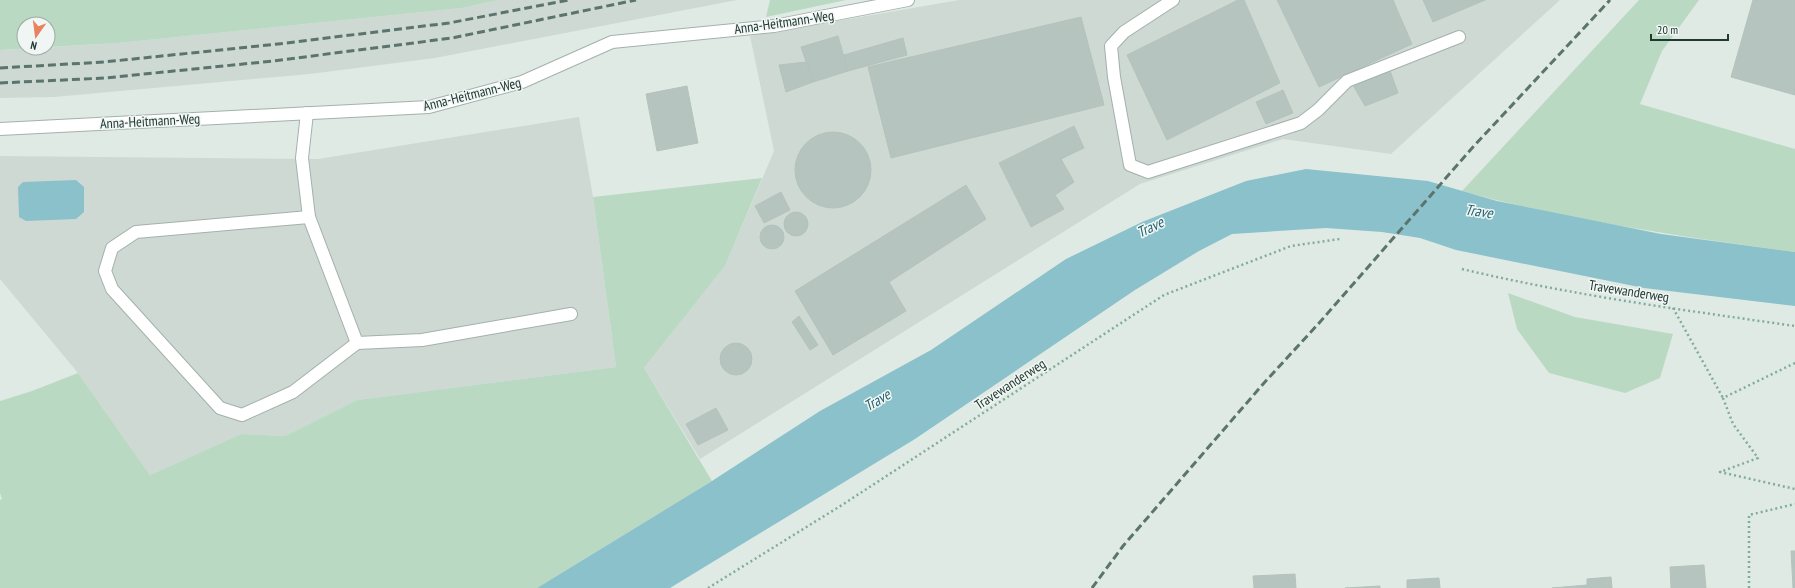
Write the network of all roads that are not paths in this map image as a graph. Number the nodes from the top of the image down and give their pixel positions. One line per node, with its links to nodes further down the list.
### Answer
1 (908, 0): 4 (street, Anna-Heitmann-Weg)
2 (1173, 0): 3 (street)
3 (1459, 37)
4 (308, 113): 5 (street, Anna-Heitmann-Weg); 6 (street)
5 (0, 129)
6 (309, 217): 8 (street); 8 (street)
7 (571, 314): 8 (street)
8 (357, 343)

